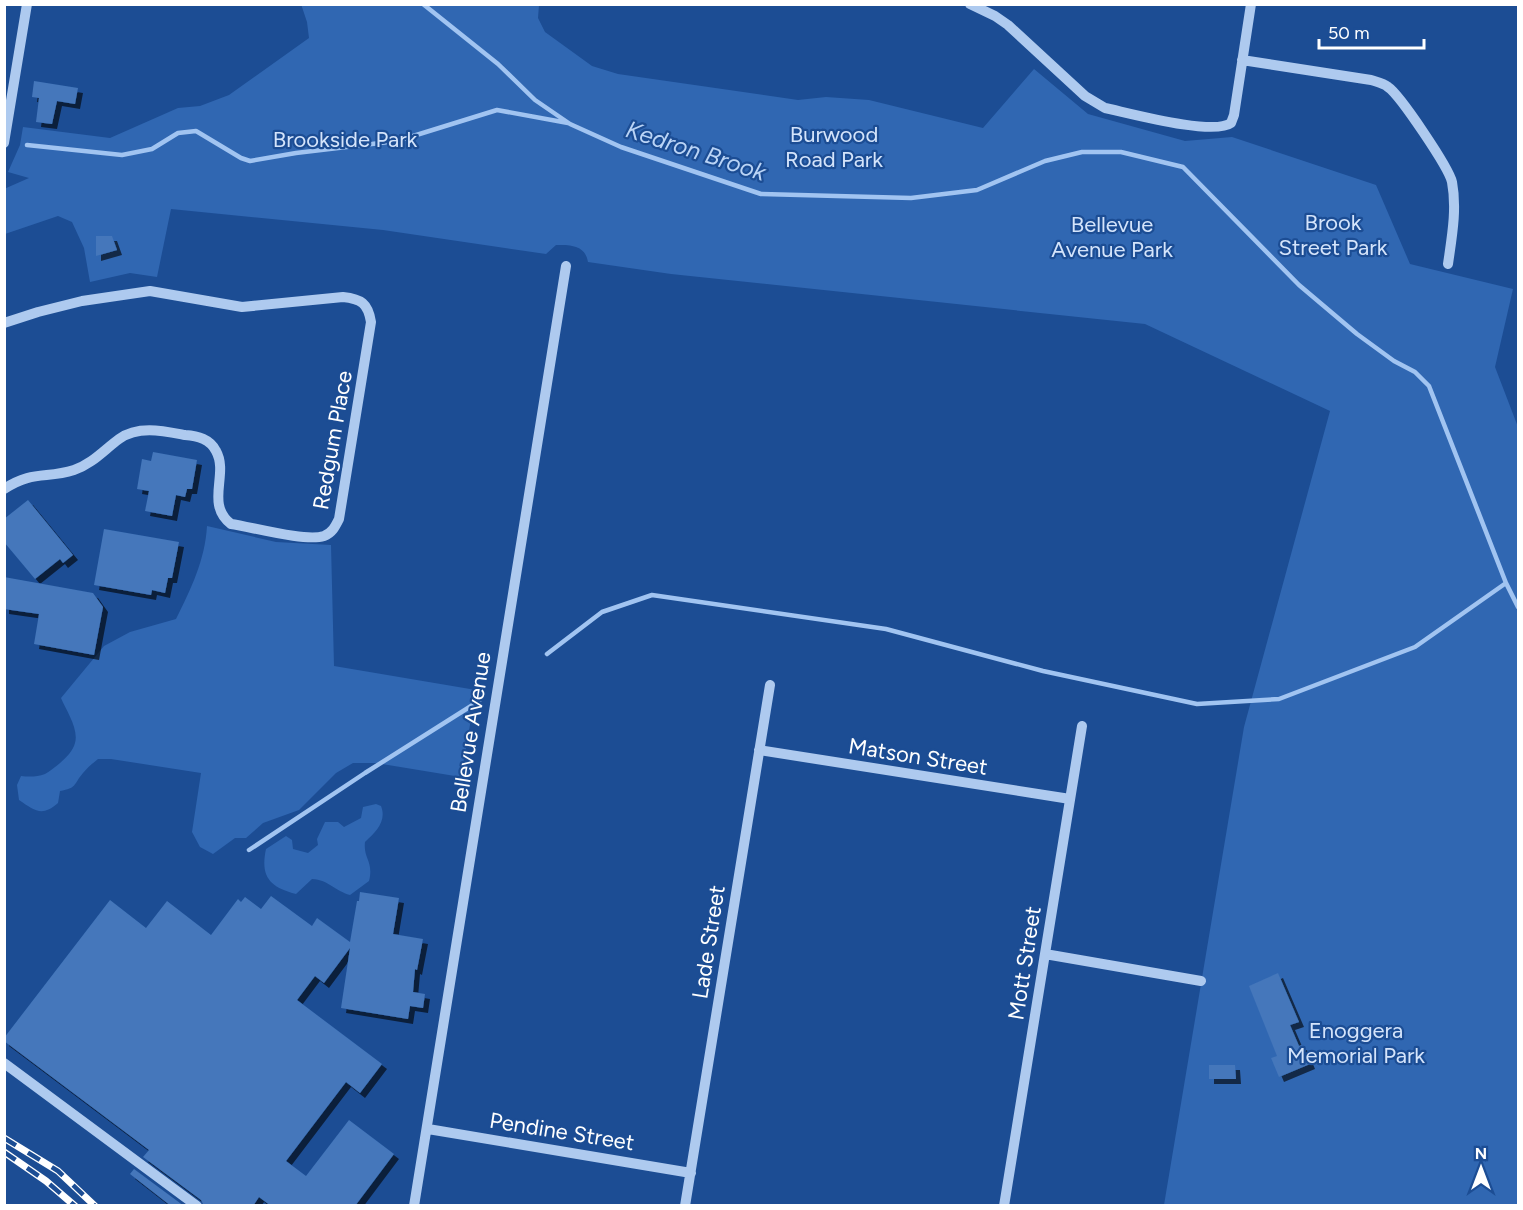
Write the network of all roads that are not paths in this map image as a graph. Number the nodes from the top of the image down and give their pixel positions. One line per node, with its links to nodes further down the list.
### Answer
1 (27, 4): 5 (street)
2 (970, 4): 4 (street)
3 (1251, 4): 4 (street)
4 (1242, 60): 6 (street)
5 (4, 143)
6 (1448, 264)
7 (566, 266): 17 (street, Bellevue Avenue)
8 (4, 323): 9 (street, Redgum Place)
9 (4, 489)
10 (770, 685): 12 (street, Lade Street)
11 (1082, 726): 13 (street, Mott Street)
12 (759, 750): 13 (street, Matson Street); 18 (street, Lade Street)
13 (1070, 799): 14 (street, Mott Street)
14 (1045, 954): 15 (street); 22 (street, Mott Street)
15 (1201, 981)
16 (4, 1063): 19 (street)
17 (428, 1129): 18 (street, Pendine Street); 20 (street, Bellevue Avenue)
18 (691, 1173): 21 (street, Lade Street)
19 (197, 1206)
20 (414, 1206)
21 (686, 1206)
22 (1004, 1206)

